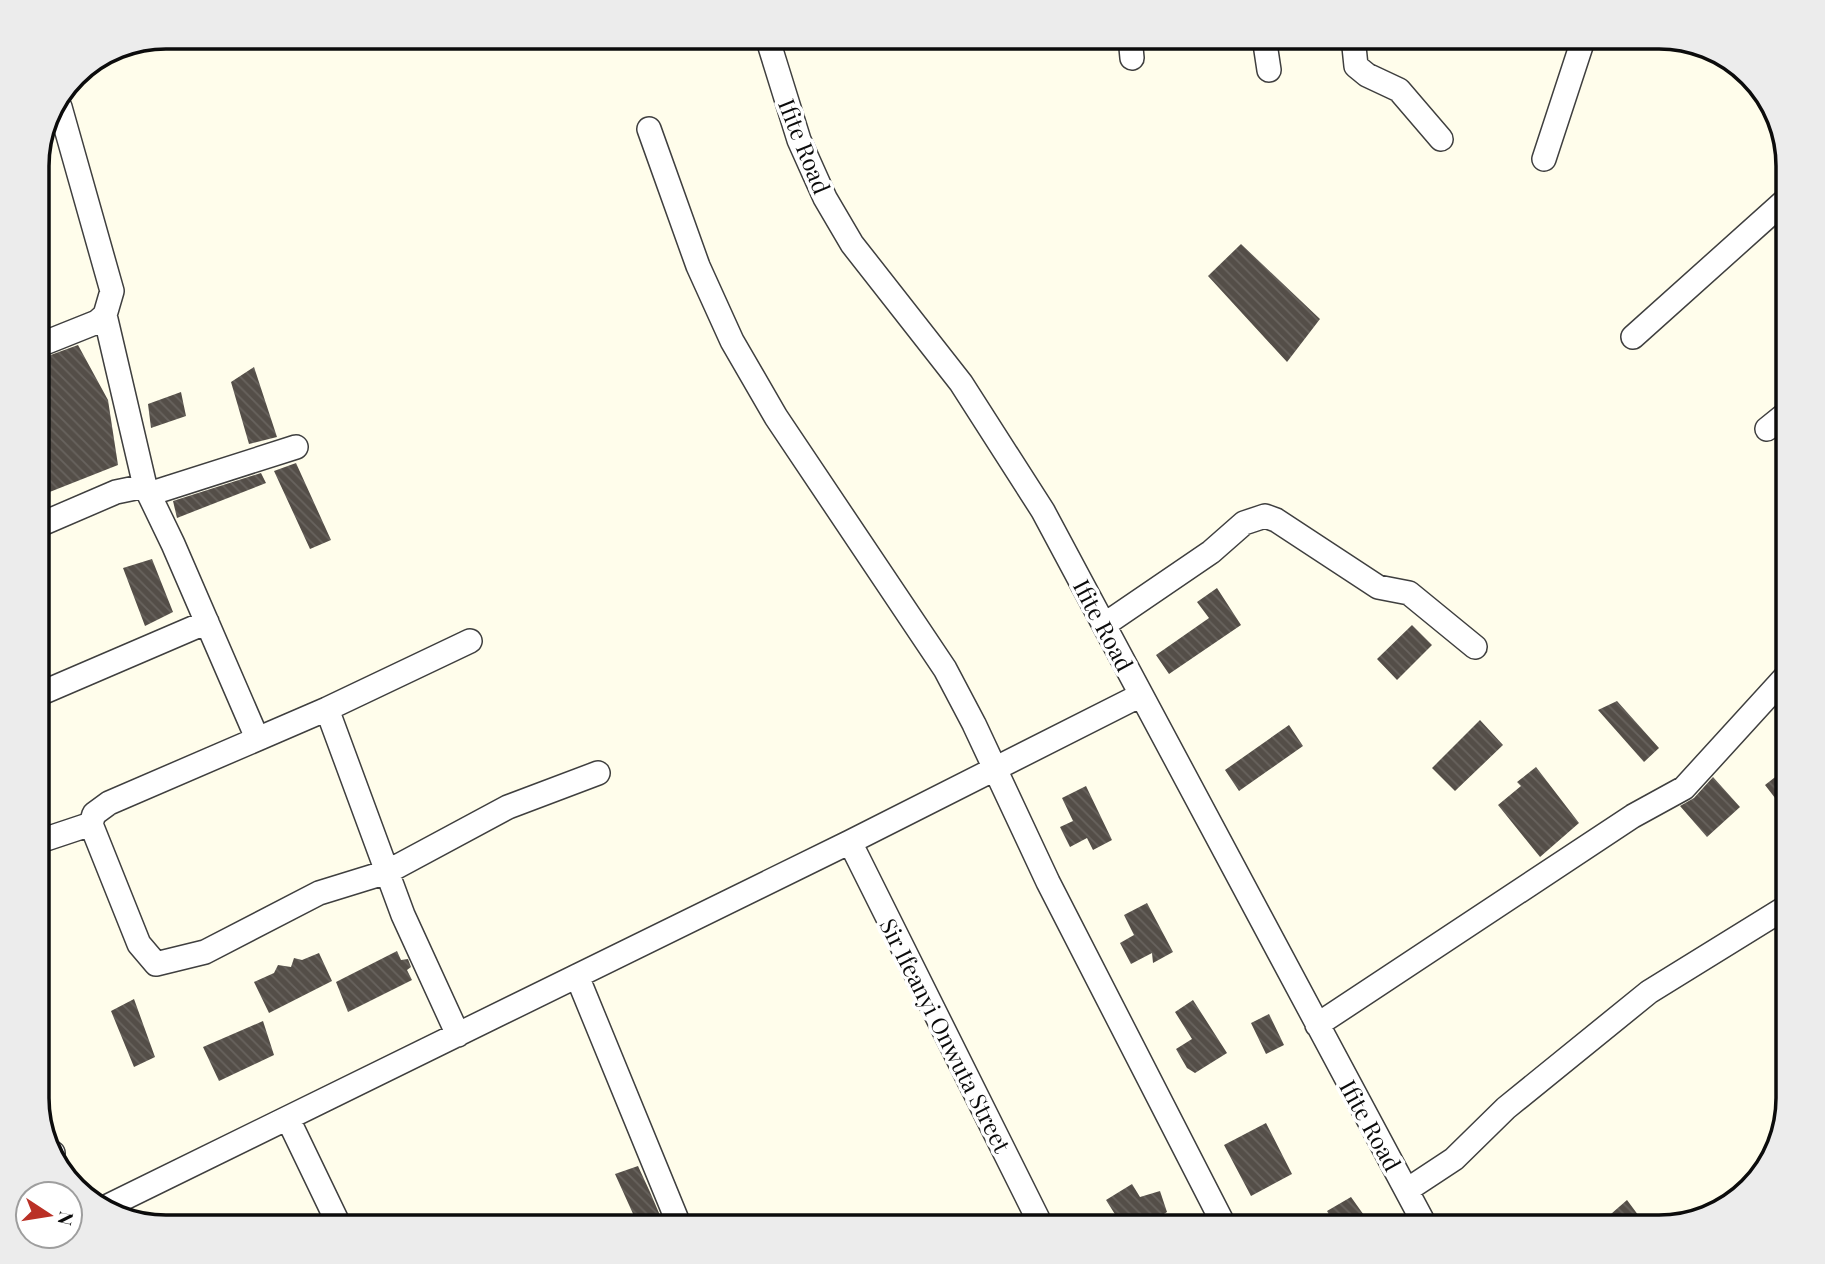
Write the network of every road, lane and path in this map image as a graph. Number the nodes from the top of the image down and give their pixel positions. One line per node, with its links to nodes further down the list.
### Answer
1 (771, 49): 20 (street, Ifite Road)
2 (1266, 49): 5 (street)
3 (1354, 49): 8 (street)
4 (1580, 49): 9 (street)
5 (1269, 70)
6 (62, 113): 11 (street)
7 (649, 129): 28 (street)
8 (1441, 139)
9 (1544, 159)
10 (1776, 209): 12 (street)
11 (105, 315): 13 (street); 17 (street)
12 (1633, 337)
13 (49, 341)
14 (1776, 422): 15 (street)
15 (1767, 429)
16 (296, 447): 17 (street)
17 (147, 490): 18 (street); 19 (street)
18 (49, 521)
19 (207, 622): 24 (street); 27 (street)
20 (1104, 625): 22 (street); 25 (street, Ifite Road)
21 (470, 641): 26 (street)
22 (1475, 647)
23 (1776, 687): 36 (street)
24 (49, 690)
25 (1141, 695): 28 (street); 36 (street, Ifite Road)
26 (327, 709): 27 (street); 33 (street)
27 (257, 738): 30 (street)
28 (994, 768): 32 (street); 44 (street)
29 (598, 773): 33 (street)
30 (91, 824): 31 (street); 33 (street)
31 (49, 838)
32 (850, 842): 35 (street); 43 (street, Sir Ifeanyi Onwuta Street)
33 (387, 872): 37 (street)
34 (1776, 913): 39 (street)
35 (577, 976): 37 (street); 42 (street)
36 (1317, 1025): 39 (street, Ifite Road)
37 (458, 1035): 38 (street)
38 (288, 1119): 40 (street); 41 (street)
39 (1407, 1190): 45 (street, Ifite Road)
40 (114, 1203)
41 (334, 1215)
42 (675, 1215)
43 (1036, 1215)
44 (1219, 1215)
45 (1420, 1215)

